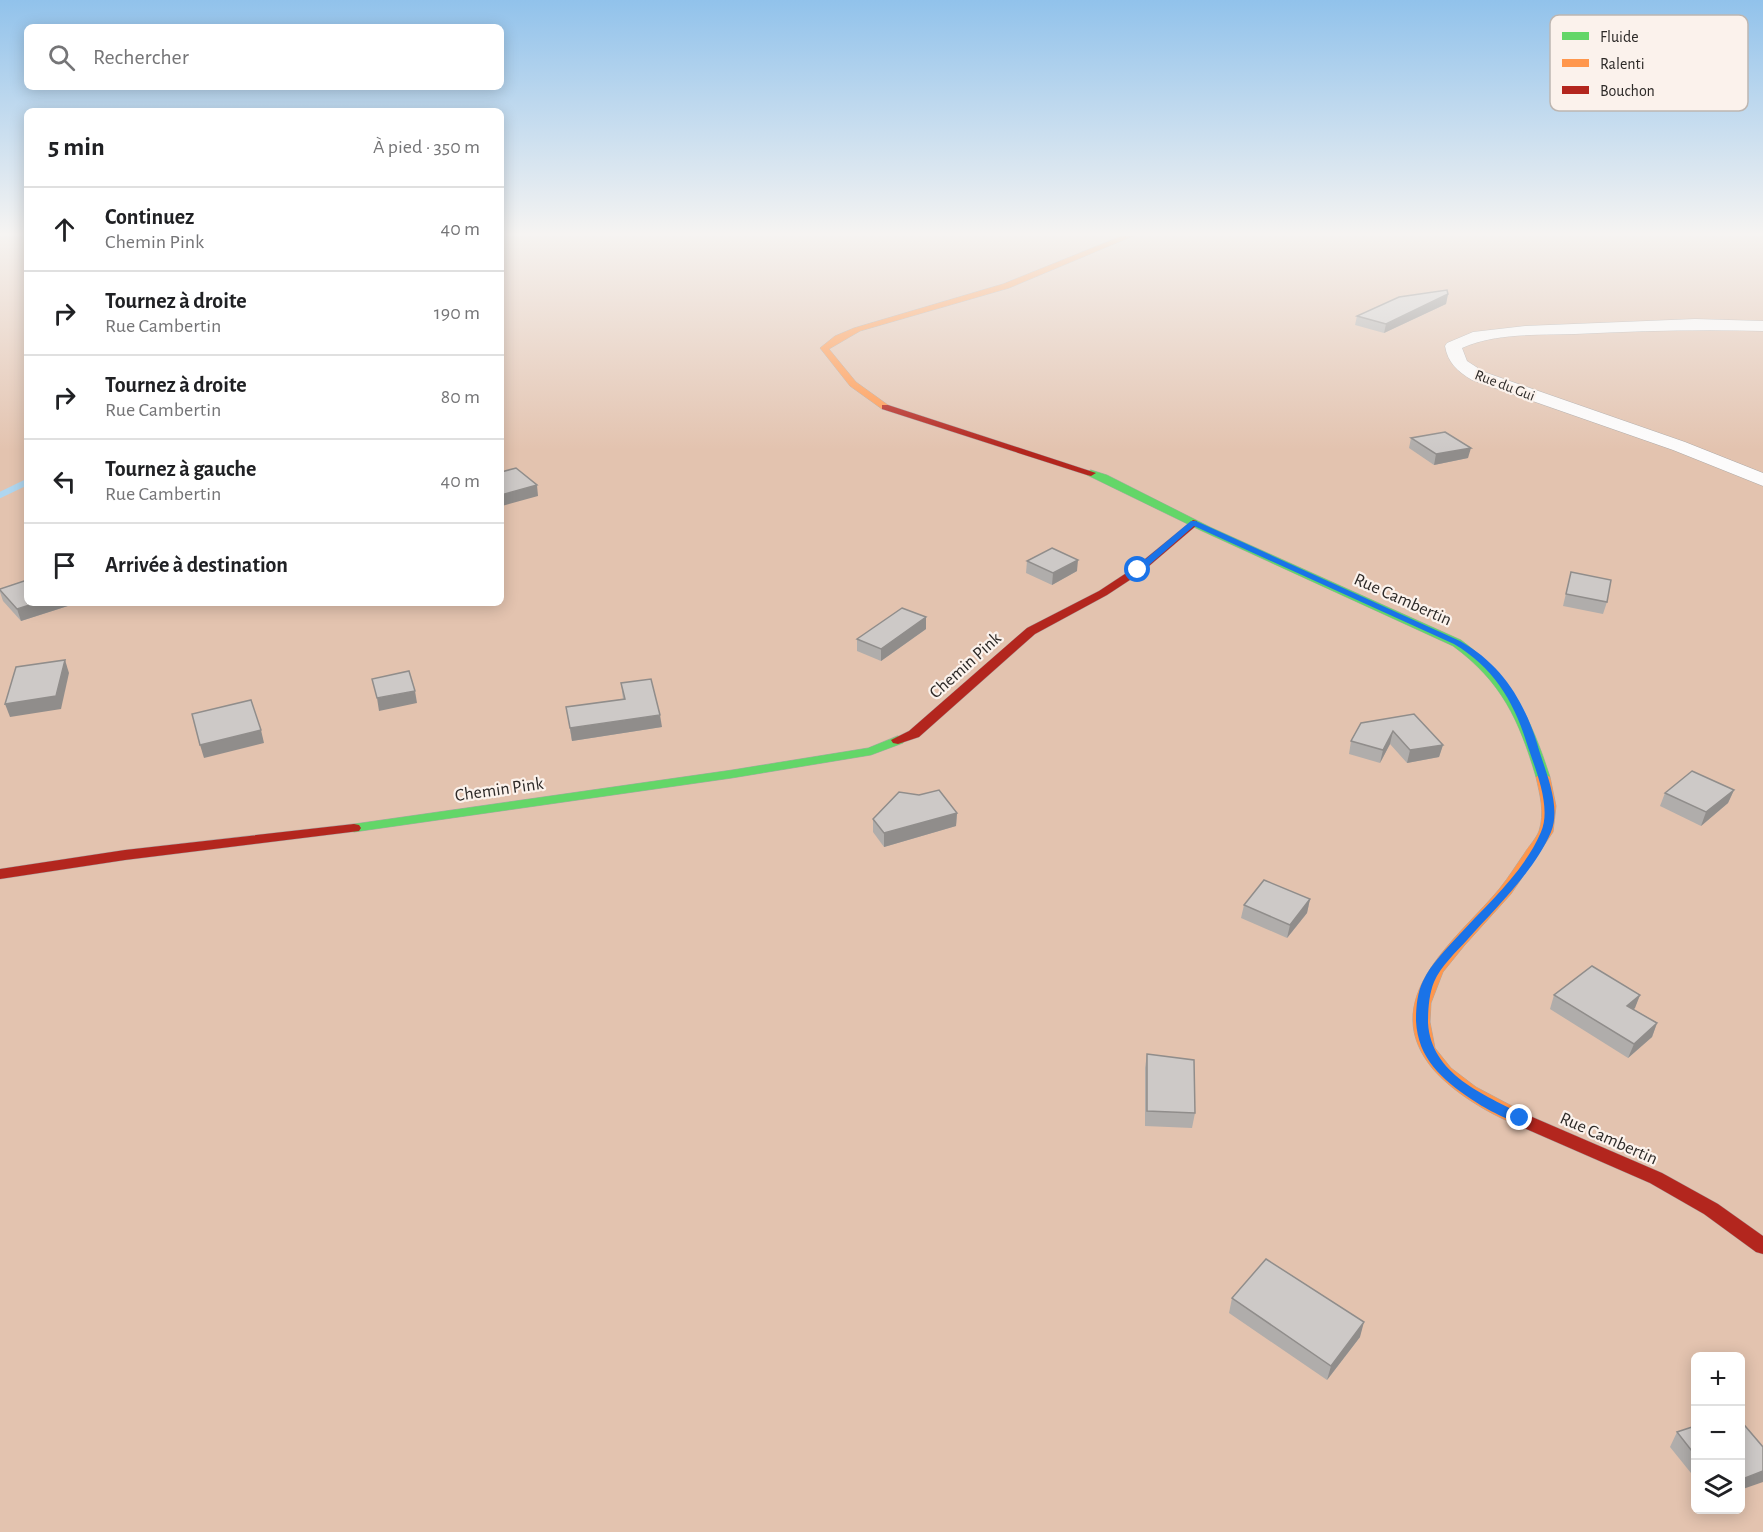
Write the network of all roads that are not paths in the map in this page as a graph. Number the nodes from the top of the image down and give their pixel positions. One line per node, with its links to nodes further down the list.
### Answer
1 (934, 307): 4 (street)
2 (1763, 326): 3 (street, Rue du Gui)
3 (1763, 480)
4 (1193, 523): 5 (street, Chemin Pink); 6 (street, Rue Cambertin)
5 (0, 874)
6 (1763, 1246)

